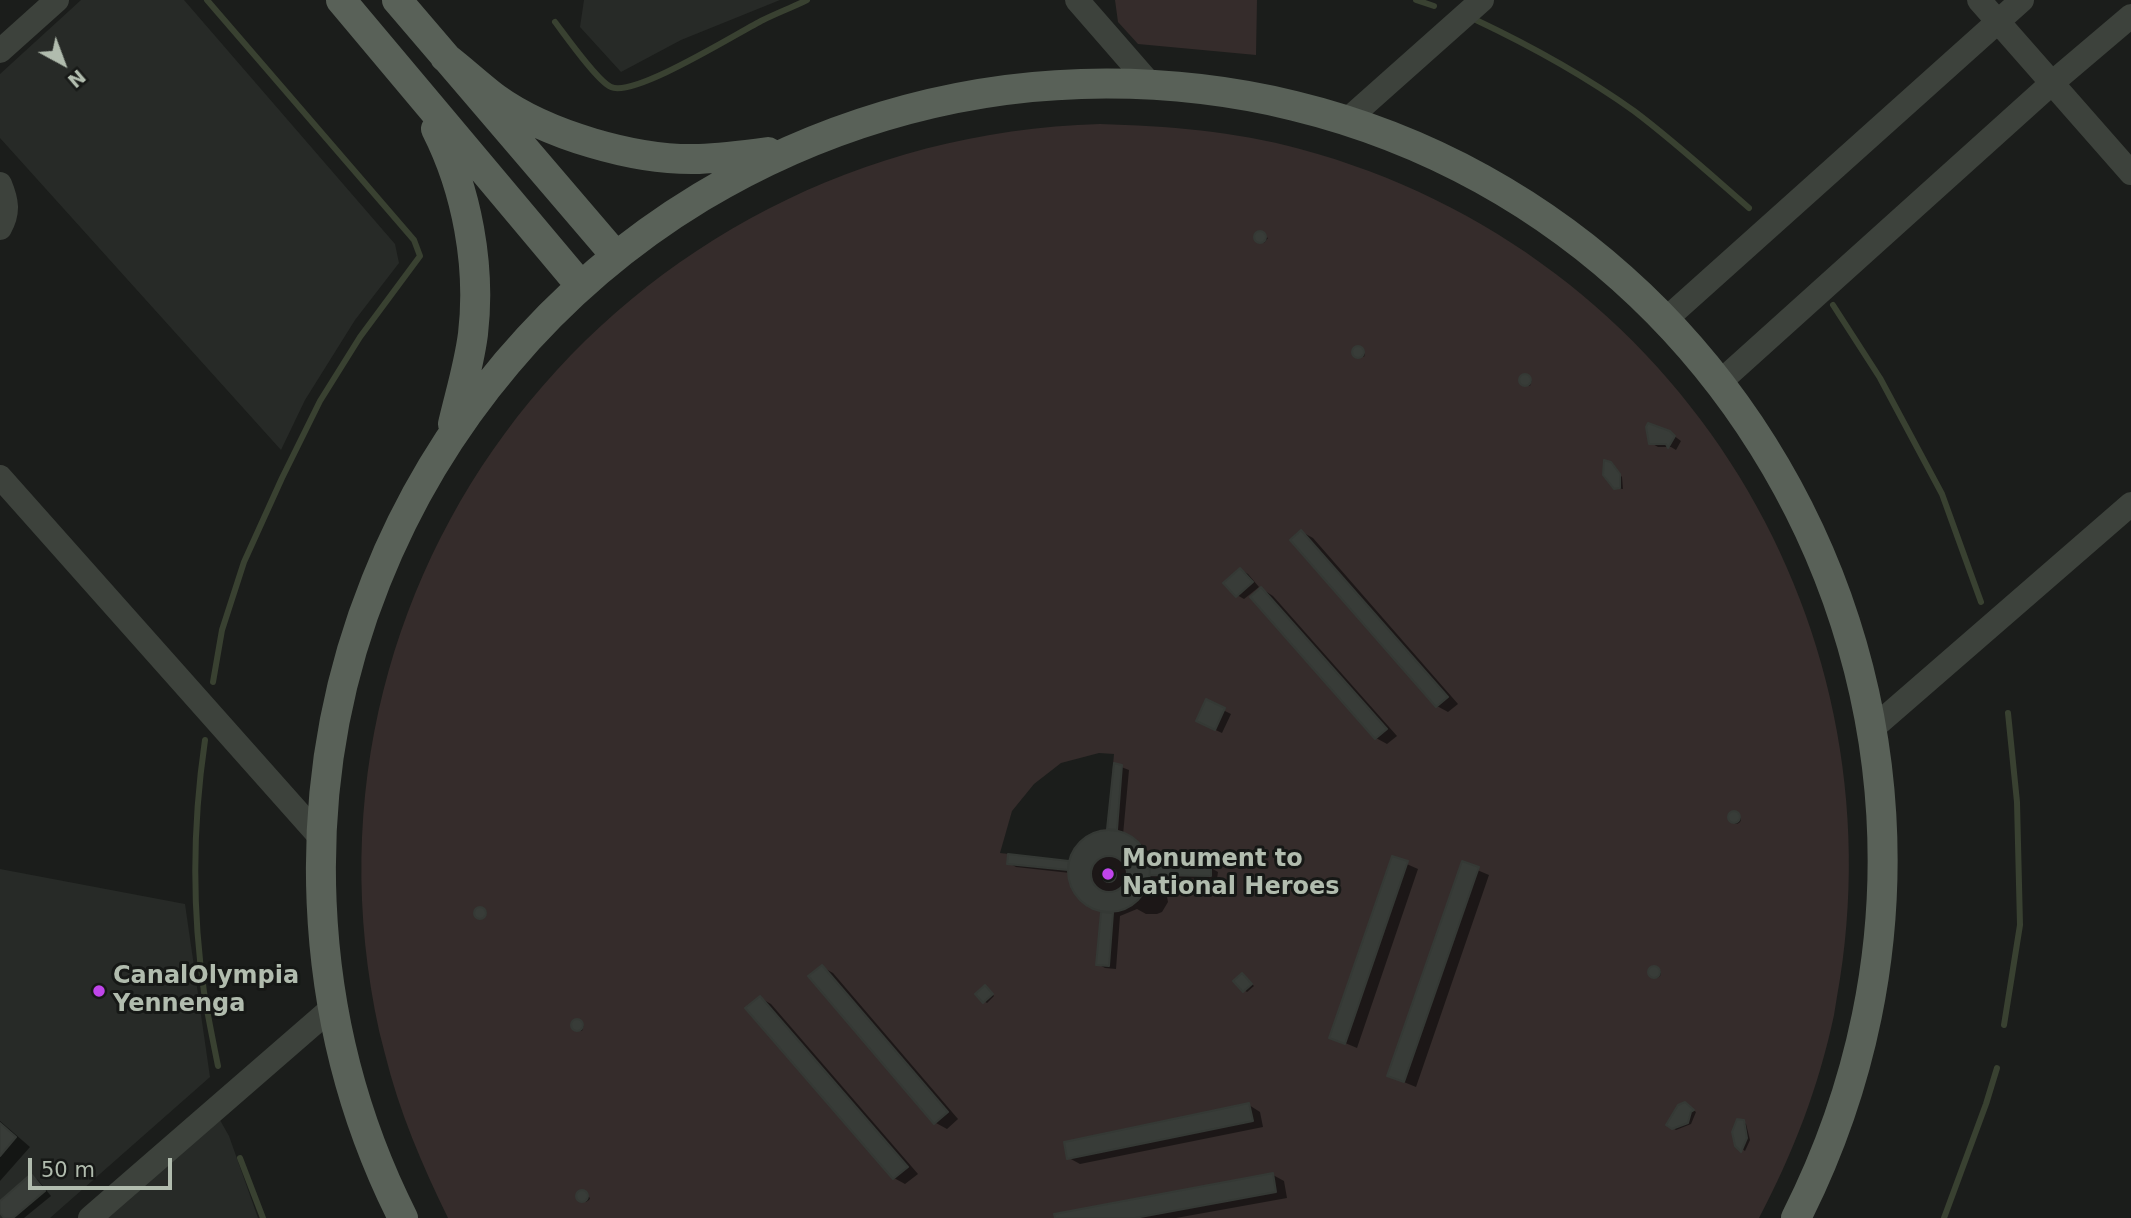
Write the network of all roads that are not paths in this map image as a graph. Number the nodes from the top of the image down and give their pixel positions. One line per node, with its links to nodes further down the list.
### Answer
1 (57, 0): 10 (street)
2 (341, 0): 14 (main road)
3 (397, 0): 11 (main road)
4 (1077, 0): 13 (street)
5 (1482, 0): 15 (street)
6 (1979, 0): 9 (street)
7 (2022, 0): 9 (street)
8 (2131, 16): 12 (street)
9 (1998, 23): 12 (street); 22 (street)
10 (0, 51)
11 (445, 57): 16 (main road); 20 (main road)
12 (2052, 83): 17 (street); 23 (street)
13 (1152, 85): 15 (main road); 16 (main road)
14 (418, 91): 21 (main road); 24 (main road)
15 (1346, 121): 22 (main road)
16 (792, 150): 20 (main road)
17 (2131, 173)
18 (0, 184): 19 (street)
19 (0, 228)
20 (616, 256): 21 (main road)
21 (581, 286): 24 (main road)
22 (1665, 320): 23 (main road)
23 (1720, 382): 27 (main road)
24 (449, 439): 28 (main road)
25 (0, 477): 28 (street)
26 (2131, 503): 27 (street)
27 (1872, 729): 32 (main road)
28 (321, 838): 29 (main road)
29 (333, 1007): 30 (street); 31 (main road)
30 (90, 1218)
31 (403, 1218)
32 (1796, 1218)

